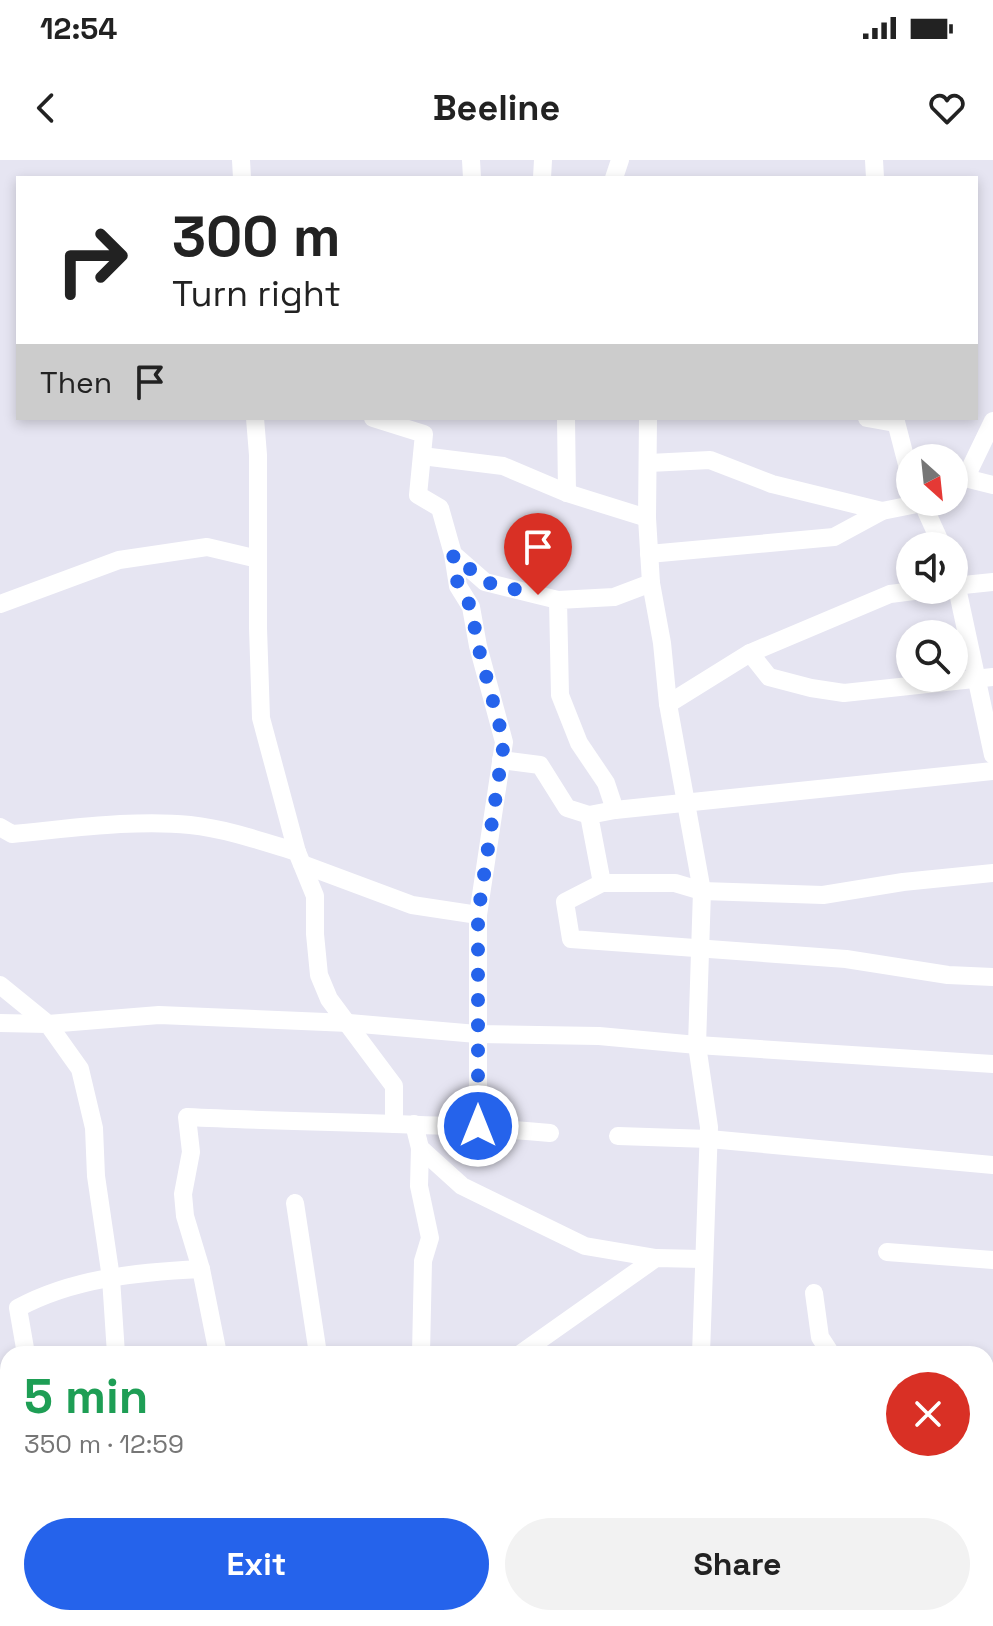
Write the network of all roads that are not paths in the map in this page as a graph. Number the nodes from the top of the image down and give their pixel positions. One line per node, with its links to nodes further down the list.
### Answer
1 (255, 420): 19 (street)
2 (379, 420): 8 (street)
3 (566, 420): 13 (street)
4 (648, 420): 9 (street)
5 (895, 421): 7 (street)
6 (993, 421): 10 (street)
7 (901, 444)
8 (422, 456): 13 (street); 17 (street)
9 (649, 463): 15 (street); 16 (street)
10 (968, 463)
11 (968, 478): 12 (street)
12 (993, 485)
13 (567, 493): 16 (street)
14 (896, 508): 15 (street)
15 (882, 511): 18 (street)
16 (647, 518): 18 (street)
17 (453, 554): 24 (street); 31 (street)
18 (649, 554): 22 (street)
19 (258, 559): 25 (street); 37 (street)
20 (968, 582): 21 (street)
21 (993, 582)
22 (651, 583): 24 (street); 29 (street)
23 (896, 593): 27 (street)
24 (558, 600): 34 (street)
25 (0, 604)
26 (962, 604): 28 (street)
27 (750, 653): 28 (street); 29 (street)
28 (985, 677): 30 (street)
29 (668, 704): 33 (street)
30 (993, 755)
31 (501, 760): 35 (street); 41 (street)
32 (993, 771): 33 (street)
33 (685, 804): 34 (street); 40 (street)
34 (615, 810): 35 (street)
35 (589, 815): 39 (street)
36 (0, 827): 37 (street)
37 (299, 858): 41 (street); 46 (street)
38 (993, 873): 40 (street)
39 (602, 883): 40 (street); 42 (street)
40 (702, 891): 42 (street)
41 (478, 915): 48 (street)
42 (699, 947): 43 (street); 49 (street)
43 (993, 977)
44 (0, 985): 47 (street)
45 (0, 1023): 47 (street)
46 (349, 1023): 47 (street); 48 (street); 51 (street)
47 (48, 1024): 65 (street)
48 (477, 1034): 49 (street); 53 (street)
49 (697, 1045): 50 (street); 56 (street)
50 (993, 1064)
51 (394, 1124): 52 (street); 64 (street)
52 (414, 1124): 53 (street); 57 (street)
53 (478, 1126): 54 (street)
54 (550, 1133)
55 (618, 1136): 56 (street)
56 (709, 1139): 58 (street); 62 (street)
57 (420, 1148): 61 (street); 72 (street)
58 (993, 1165)
59 (295, 1203): 71 (street)
60 (887, 1252): 63 (street)
61 (656, 1258): 62 (street); 73 (street)
62 (702, 1259): 74 (street)
63 (993, 1260)
64 (201, 1269): 65 (street); 70 (street)
65 (111, 1278): 67 (street); 69 (street)
66 (814, 1293): 75 (street)
67 (9, 1311): 68 (street)
68 (23, 1346)
69 (115, 1346)
70 (216, 1346)
71 (317, 1346)
72 (421, 1346)
73 (531, 1346)
74 (701, 1346)
75 (826, 1346)

